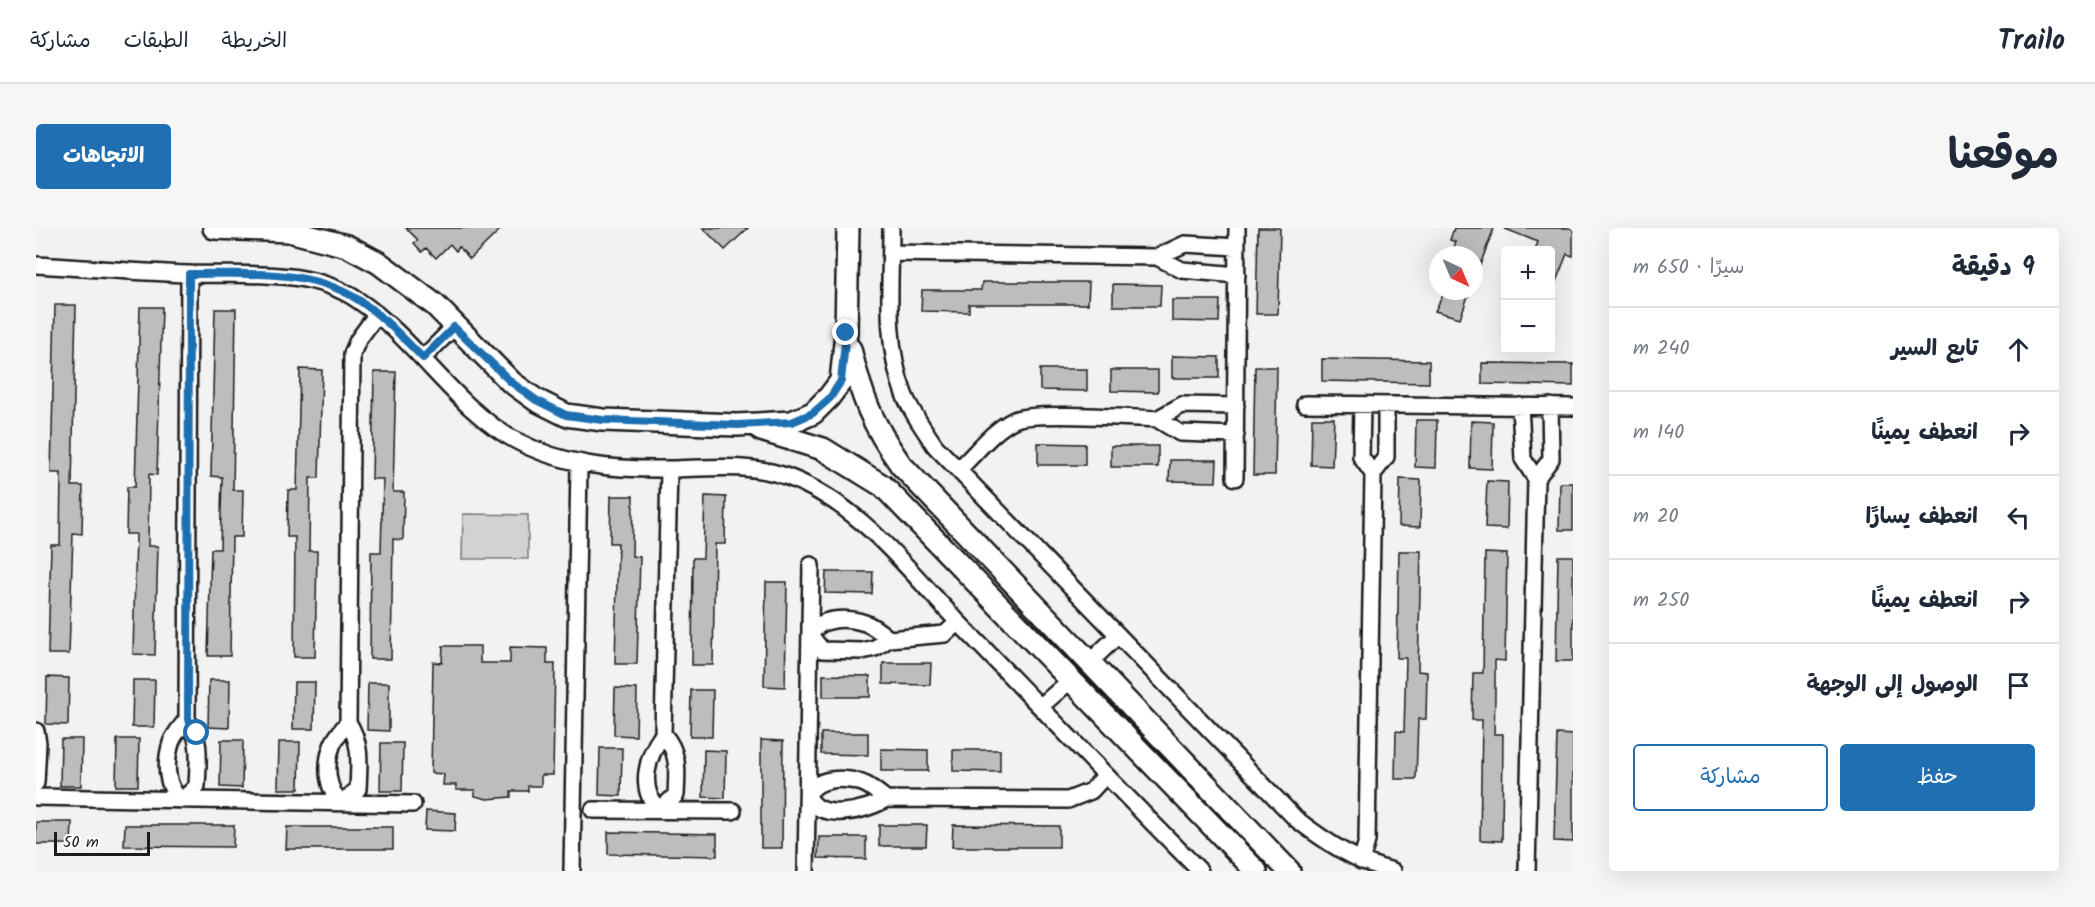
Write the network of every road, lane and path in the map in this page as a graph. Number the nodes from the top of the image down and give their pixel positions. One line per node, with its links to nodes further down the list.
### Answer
1 (214, 228): 12 (main road)
2 (848, 228): 13 (main road)
3 (891, 228): 6 (street)
4 (1238, 228): 5 (street)
5 (1237, 247): 7 (street); 10 (street)
6 (891, 253): 7 (street); 27 (street)
7 (1157, 257): 10 (street)
8 (36, 265): 9 (street)
9 (189, 274): 11 (street); 39 (street)
10 (1237, 275): 18 (street)
11 (377, 314): 14 (street); 40 (street)
12 (454, 327): 14 (street); 23 (main road)
13 (846, 333): 23 (main road); 36 (main road)
14 (423, 358): 25 (street)
15 (1305, 404): 16 (street)
16 (1362, 405): 17 (street); 28 (street)
17 (1386, 405): 19 (street); 28 (street)
18 (1236, 406): 22 (street); 24 (street)
19 (1520, 406): 20 (street); 30 (street)
20 (1550, 406): 21 (street); 30 (street)
21 (1573, 407)
22 (1157, 418): 24 (street); 27 (street)
23 (737, 425): 37 (main road)
24 (1236, 435): 29 (street)
25 (579, 465): 26 (street); 55 (street)
26 (669, 469): 32 (street); 42 (street)
27 (959, 469): 34 (street)
28 (1373, 474): 54 (street)
29 (1235, 478)
30 (1536, 479): 61 (street)
31 (811, 565): 33 (street)
32 (958, 622): 35 (street); 38 (street)
33 (810, 635): 35 (street); 35 (street); 45 (street)
34 (1118, 635): 36 (street); 54 (street)
35 (889, 639)
36 (1088, 664): 59 (main road)
37 (1072, 679): 38 (street); 58 (main road)
38 (1041, 706): 43 (street)
39 (188, 719): 48 (street); 48 (street)
40 (348, 722): 49 (street); 49 (street)
41 (36, 731): 44 (street)
42 (663, 734): 52 (street); 52 (street)
43 (1105, 776): 47 (street); 57 (street)
44 (36, 783)
45 (807, 795): 47 (street); 47 (street); 56 (street)
46 (36, 797): 48 (street)
47 (886, 799)
48 (182, 800): 49 (street)
49 (342, 803): 50 (street)
50 (413, 804)
51 (593, 810): 52 (street)
52 (660, 810): 53 (street)
53 (733, 811)
54 (1361, 861): 60 (street)
55 (572, 871)
56 (806, 871)
57 (1200, 871)
58 (1256, 871)
59 (1289, 871)
60 (1393, 871)
61 (1527, 871)

